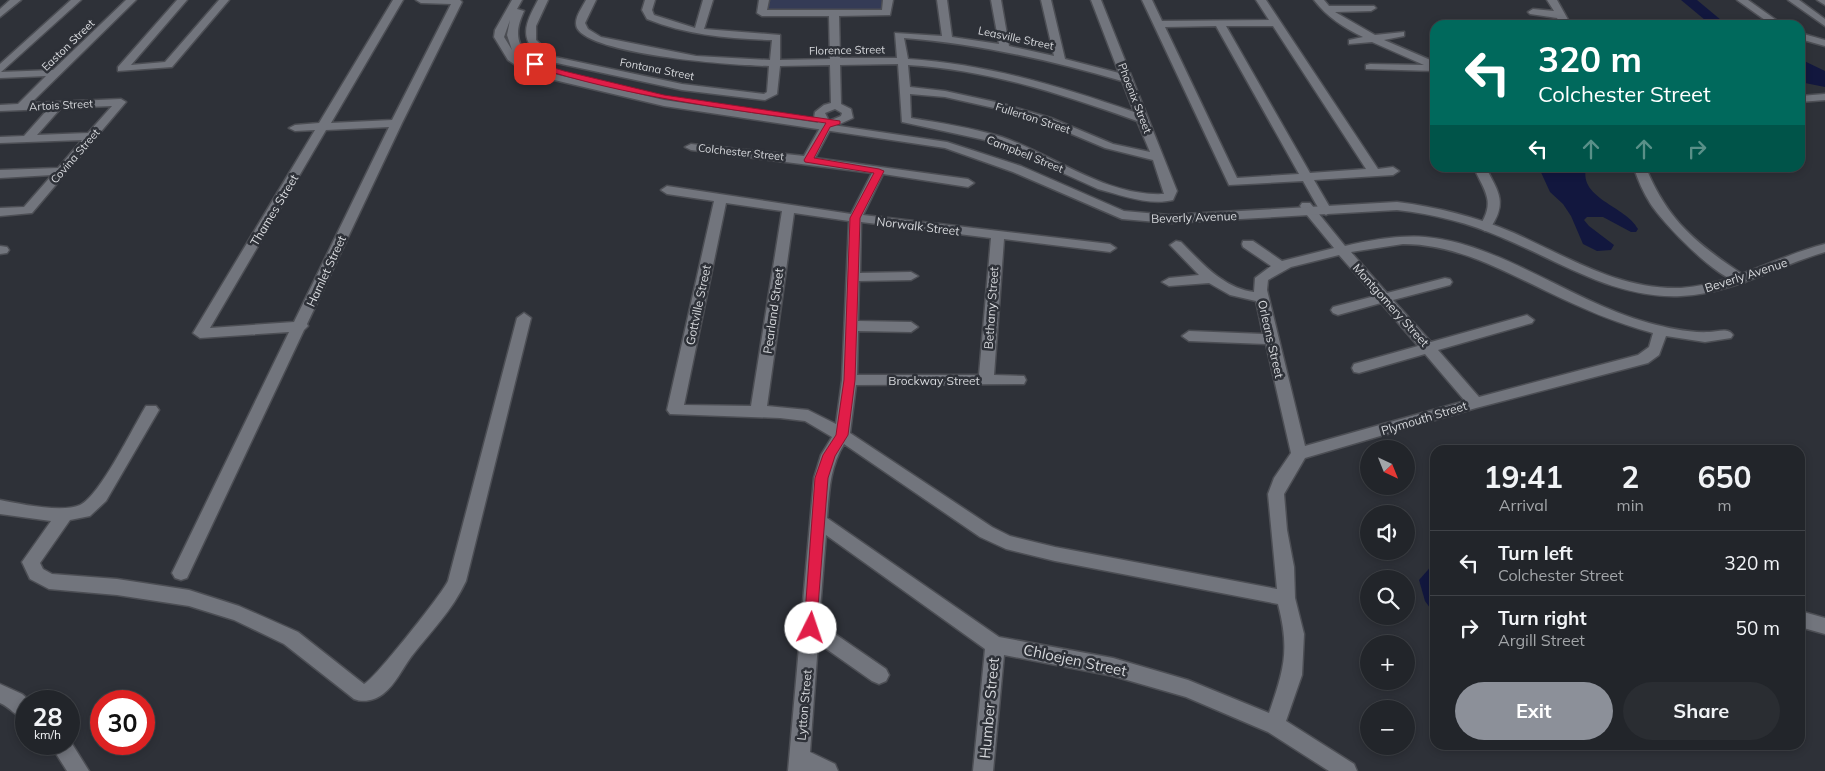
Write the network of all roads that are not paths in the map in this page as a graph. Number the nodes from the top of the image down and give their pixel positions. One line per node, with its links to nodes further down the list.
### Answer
1 (16, 0): 30 (street)
2 (76, 0): 54 (street)
3 (131, 0): 55 (street, Easton Street)
4 (182, 0): 5 (street)
5 (224, 0)
6 (398, 0): 69 (street, Thames Street)
7 (424, 0): 67 (street, Hamlet Street)
8 (517, 0): 68 (street, Beverly Avenue)
9 (525, 0): 68 (street, Beverly Avenue)
10 (543, 0): 50 (street, Fontana Street)
11 (591, 0): 50 (street, Florence Street)
12 (650, 0): 38 (street)
13 (708, 0): 38 (street)
14 (764, 0): 29 (street)
15 (888, 0): 29 (street)
16 (942, 0): 43 (street)
17 (996, 0): 46 (street)
18 (1046, 0): 47 (street)
19 (1096, 0): 57 (street, Phoenix Street)
20 (1147, 0): 36 (street)
21 (1261, 0): 34 (street)
22 (1319, 0): 27 (street)
23 (1552, 0): 31 (street)
24 (1742, 0): 33 (street)
25 (1793, 0): 35 (street)
26 (1371, 8): 27 (street)
27 (1326, 9): 42 (street)
28 (1533, 12): 31 (street)
29 (834, 13): 49 (street)
30 (0, 14)
31 (1560, 15): 32 (street)
32 (1563, 20)
33 (1771, 20)
34 (1275, 23): 37 (street); 80 (street)
35 (1825, 23)
36 (1160, 24): 37 (street); 84 (street)
37 (1218, 24): 84 (street, Montgomery Street)
38 (699, 30): 50 (street, Fontana Street)
39 (1401, 34): 42 (street)
40 (898, 35): 43 (street, Leasville Street); 48 (street, Campbell Street)
41 (1805, 37): 45 (street)
42 (1375, 38): 44 (street); 51 (street)
43 (947, 39): 46 (street, Leasville Street)
44 (1354, 42)
45 (1825, 43)
46 (1004, 47): 47 (street, Leasville Street)
47 (1060, 60): 57 (street, Leasville Street)
48 (903, 61): 49 (street, Florence Street); 58 (street, Campbell Street); 66 (street, Florence Street)
49 (835, 62): 50 (street, Florence Street); 63 (street)
50 (776, 63)
51 (1430, 65)
52 (1370, 67): 53 (street)
53 (1430, 67)
54 (0, 69)
55 (57, 73): 56 (street); 64 (street, Easton Street)
56 (0, 75)
57 (1128, 79): 66 (street, Phoenix Street)
58 (905, 90): 75 (street, Fullerton Street); 87 (street, Campbell Street)
59 (1825, 97): 60 (street)
60 (1805, 99)
61 (121, 102): 62 (street, Artois Street); 71 (street, Covina Street)
62 (58, 105): 64 (street, Artois Street); 72 (street)
63 (836, 106): 68 (street); 68 (street)
64 (21, 107): 65 (street, Artois Street)
65 (0, 108)
66 (1142, 119): 75 (street, Phoenix Street)
67 (396, 123): 69 (street); 113 (street, Hamlet Street)
68 (829, 123): 76 (street); 89 (street, Beverly Avenue)
69 (324, 126): 70 (street); 113 (street, Thames Street)
70 (295, 128)
71 (92, 136): 72 (street); 77 (street, Covina Street)
72 (28, 138): 73 (street)
73 (0, 140)
74 (691, 146): 76 (street, Colchester Street)
75 (1158, 158): 87 (street, Phoenix Street)
76 (808, 160): 78 (street, Colchester Street)
77 (62, 170): 83 (street); 91 (street, Covina Street)
78 (879, 171): 85 (street, Colchester Street); 92 (street, Lytton Street)
79 (1393, 171): 80 (street)
80 (1374, 172): 84 (street)
81 (1482, 172): 93 (street)
82 (1642, 172): 102 (street)
83 (0, 174)
84 (1306, 177): 89 (street, Montgomery Street)
85 (968, 183)
86 (667, 190): 88 (street, Norwalk Street)
87 (1169, 197)
88 (721, 200): 90 (street, Norwalk Street); 127 (street, Gottville Street)
89 (1317, 209): 93 (street, Beverly Avenue); 100 (street, Montgomery Street)
90 (788, 210): 92 (street, Norwalk Street); 127 (street, Pearland Street)
91 (0, 212)
92 (855, 218): 94 (street, Norwalk Street); 104 (street, Lytton Street)
93 (1487, 224): 102 (street, Beverly Avenue)
94 (998, 236): 98 (street, Norwalk Street); 122 (street, Bethany Street)
95 (1825, 241): 102 (street, Beverly Avenue)
96 (1248, 244): 101 (street)
97 (1176, 245): 105 (street)
98 (1110, 248)
99 (1825, 248): 102 (street, Beverly Avenue)
100 (1342, 250): 101 (street, Orleans Street); 108 (street, Montgomery Street); 116 (street, Orleans Street)
101 (1280, 266): 109 (street, Orleans Street)
102 (1735, 275)
103 (911, 276): 104 (street)
104 (852, 277): 114 (street, Lytton Street)
105 (1209, 279): 106 (street); 109 (street)
106 (1169, 282)
107 (1445, 282): 108 (street)
108 (1383, 297): 110 (street); 120 (street, Montgomery Street)
109 (1262, 298): 119 (street, Orleans Street)
110 (1338, 310)
111 (524, 318): 131 (street)
112 (1527, 320): 120 (street)
113 (301, 326): 133 (street, Hamlet Street)
114 (850, 326): 115 (street); 123 (street, Lytton Street)
115 (911, 327)
116 (1660, 331): 117 (street, Orleans Street); 125 (street, Plymouth Street)
117 (1726, 335)
118 (1189, 336): 119 (street)
119 (1270, 339): 129 (street, Orleans Street)
120 (1429, 348): 121 (street); 125 (street, Montgomery Street)
121 (1359, 368)
122 (986, 379): 123 (street, Brockway Street); 124 (street, Brockway Street)
123 (850, 380): 128 (street, Lytton Street)
124 (1019, 380)
125 (1476, 403): 129 (street, Plymouth Street)
126 (151, 410): 131 (street)
127 (758, 412): 128 (street)
128 (842, 435): 132 (street, Lytton Street); 134 (street)
129 (1298, 454): 134 (street)
130 (0, 507): 131 (street)
131 (66, 514)
132 (819, 521): 137 (street, Lytton Street); 138 (street, Chloejen Street)
133 (181, 572)
134 (1286, 598): 142 (street)
135 (1805, 620): 136 (street)
136 (1825, 626)
137 (811, 628): 139 (street); 144 (street, Lytton Street)
138 (995, 645): 142 (street, Chloejen Street); 147 (street, Humber Street)
139 (880, 675)
140 (0, 693): 141 (street)
141 (15, 700)
142 (1275, 725): 148 (street, Chloejen Street)
143 (68, 755): 145 (street)
144 (799, 765): 146 (street)
145 (79, 771)
146 (828, 771)
147 (984, 771)
148 (1347, 771)

